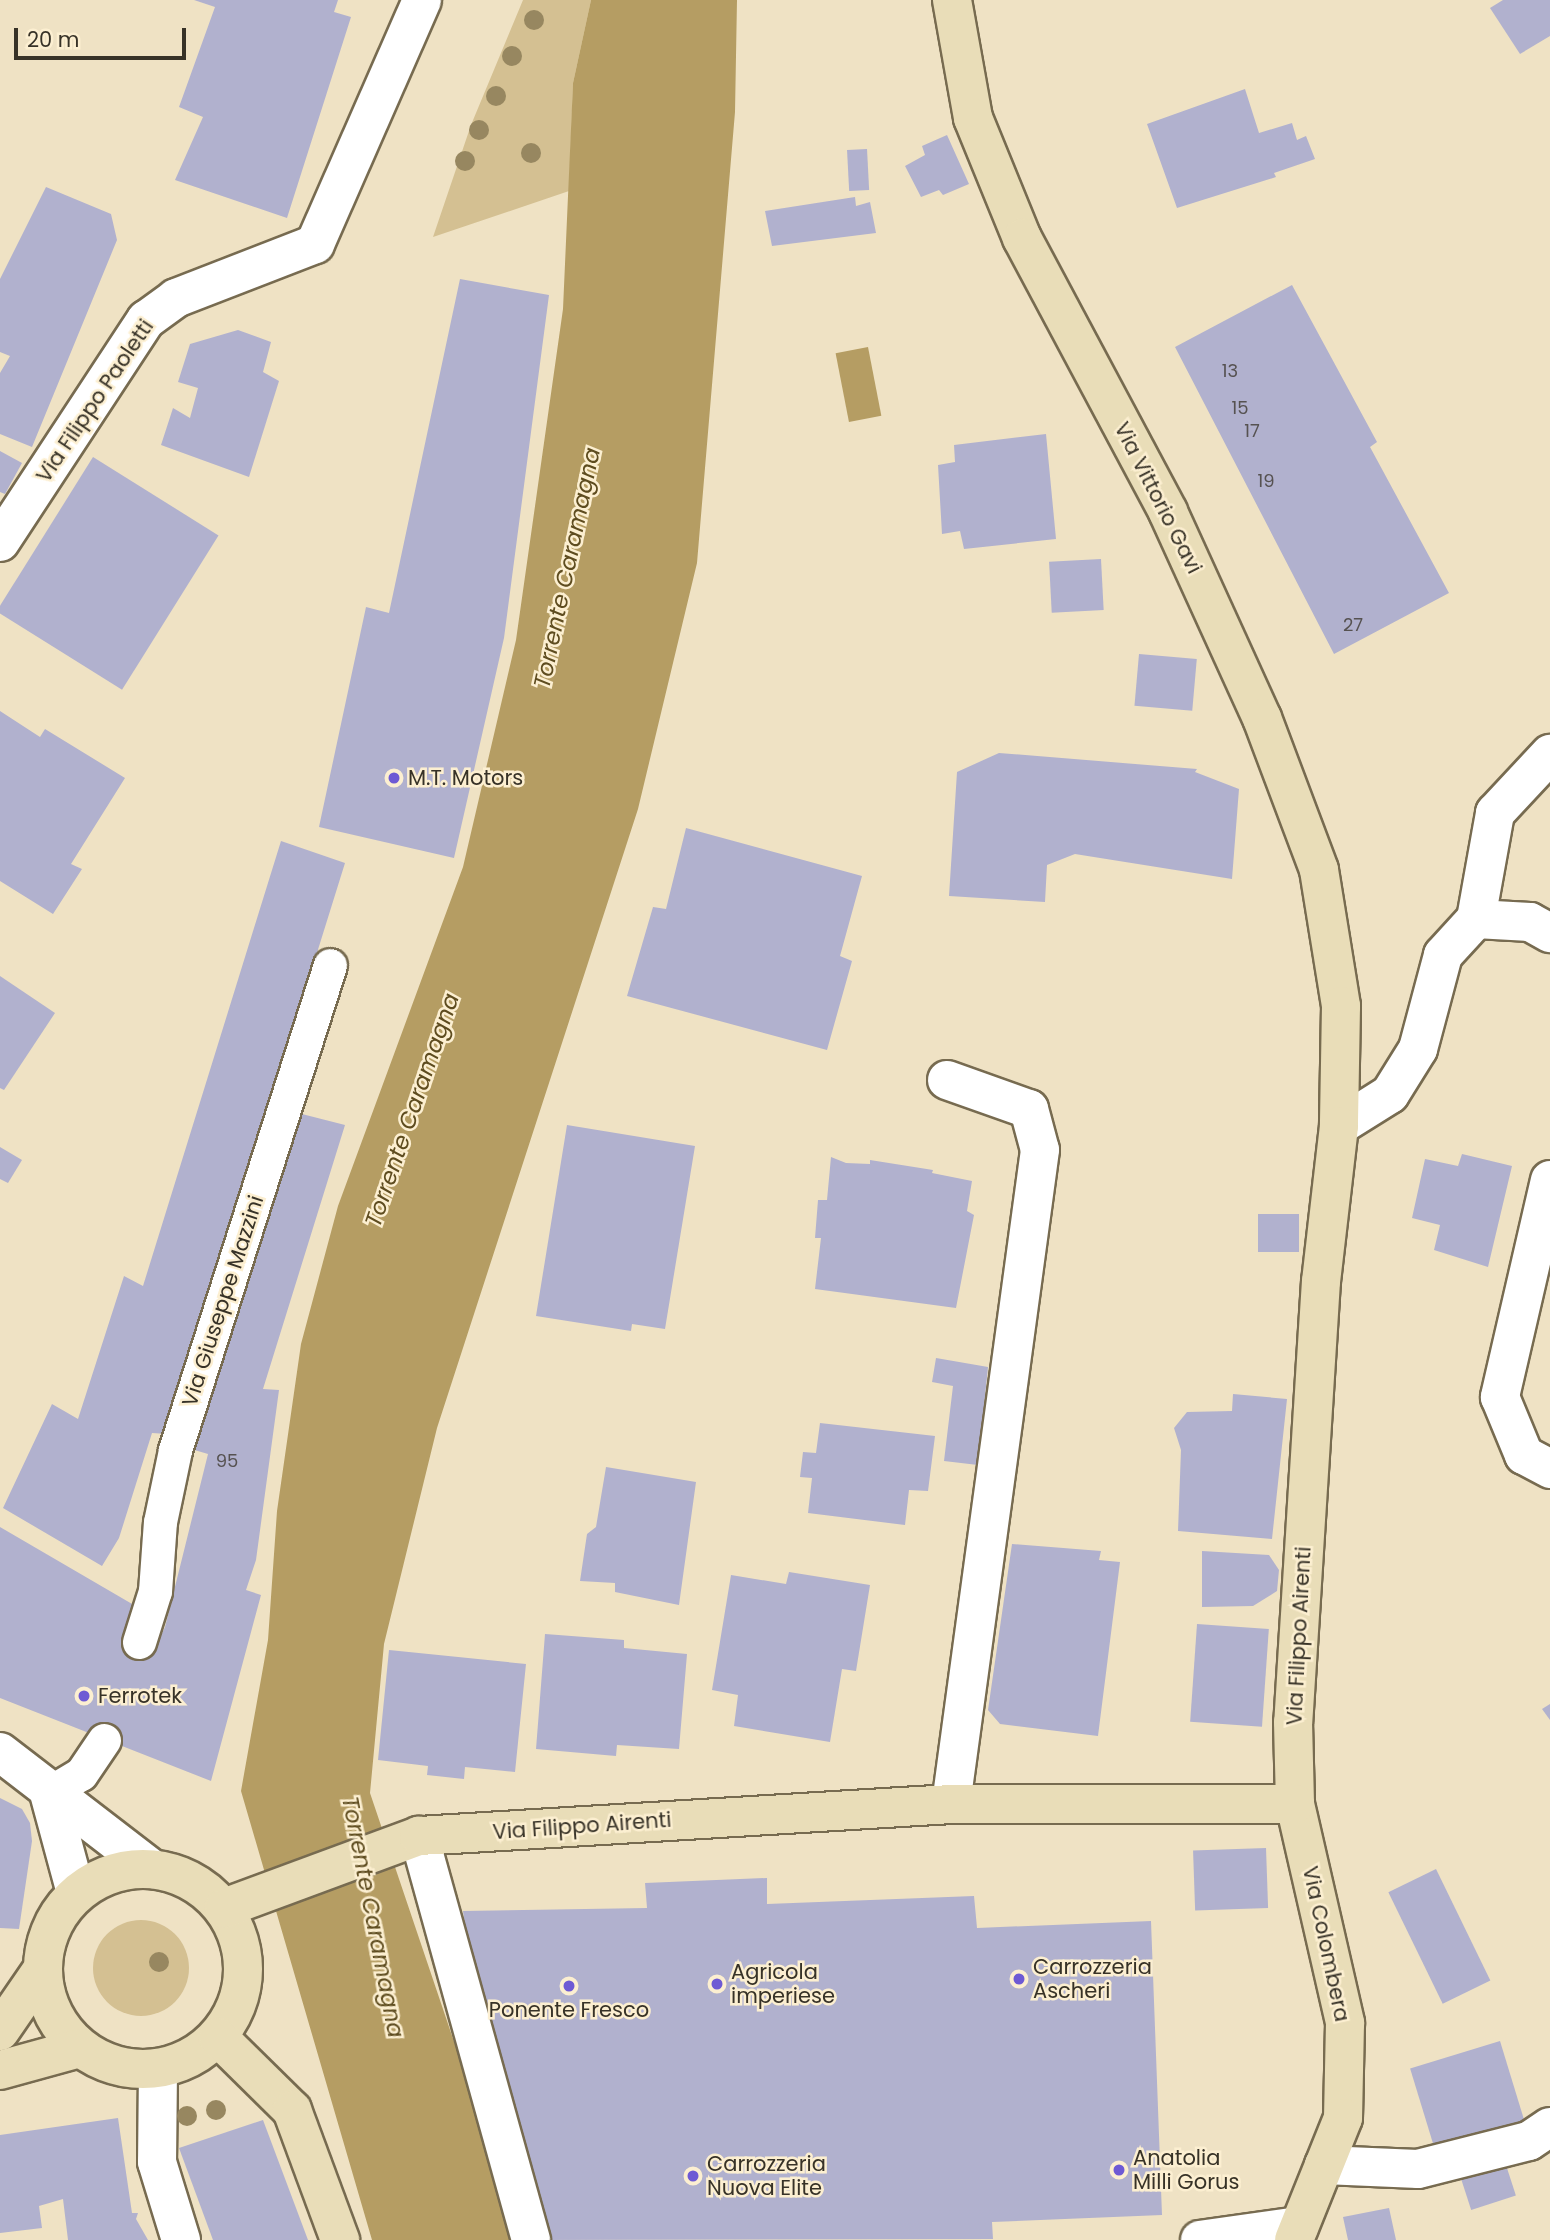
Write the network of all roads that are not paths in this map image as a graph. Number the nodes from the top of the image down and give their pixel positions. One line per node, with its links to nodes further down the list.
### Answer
1 (422, 0): 3 (street, Via Filippo Paoletti)
2 (952, 0): 8 (main road, Via Vittorio Gavi)
3 (0, 542)
4 (1550, 754): 5 (street)
5 (1476, 919): 6 (street); 10 (street)
6 (1550, 933)
7 (330, 965): 13 (lane, Via Giuseppe Mazzini)
8 (1340, 1006): 10 (main road, Via Filippo Airenti)
9 (947, 1080): 17 (street)
10 (1339, 1126): 18 (main road, Via Filippo Airenti)
11 (1550, 1180): 12 (street)
12 (1550, 1469)
13 (139, 1642)
14 (104, 1740): 16 (lane)
15 (0, 1752): 16 (street)
16 (48, 1793): 20 (street); 21 (street)
17 (951, 1804): 18 (main road, Via Filippo Airenti); 19 (main road, Via Filippo Airenti)
18 (1295, 1804): 30 (main road, Via Colombera)
19 (419, 1836): 22 (main road, Via Filippo Airenti); 34 (street)
20 (152, 1868): 21 (main road); 22 (main road)
21 (76, 1894): 23 (main road)
22 (239, 1903): 25 (main road)
23 (42, 1970): 24 (main road); 26 (main road)
24 (0, 2031)
25 (218, 2037): 27 (main road); 33 (main road)
26 (80, 2048): 27 (main road); 28 (main road)
27 (158, 2069): 32 (street)
28 (0, 2070)
29 (1550, 2127): 30 (street)
30 (1324, 2165): 31 (main road, Via Colombera)
31 (1296, 2233): 35 (street, Via Colombera)
32 (181, 2240)
33 (340, 2240)
34 (531, 2240)
35 (1200, 2240)

